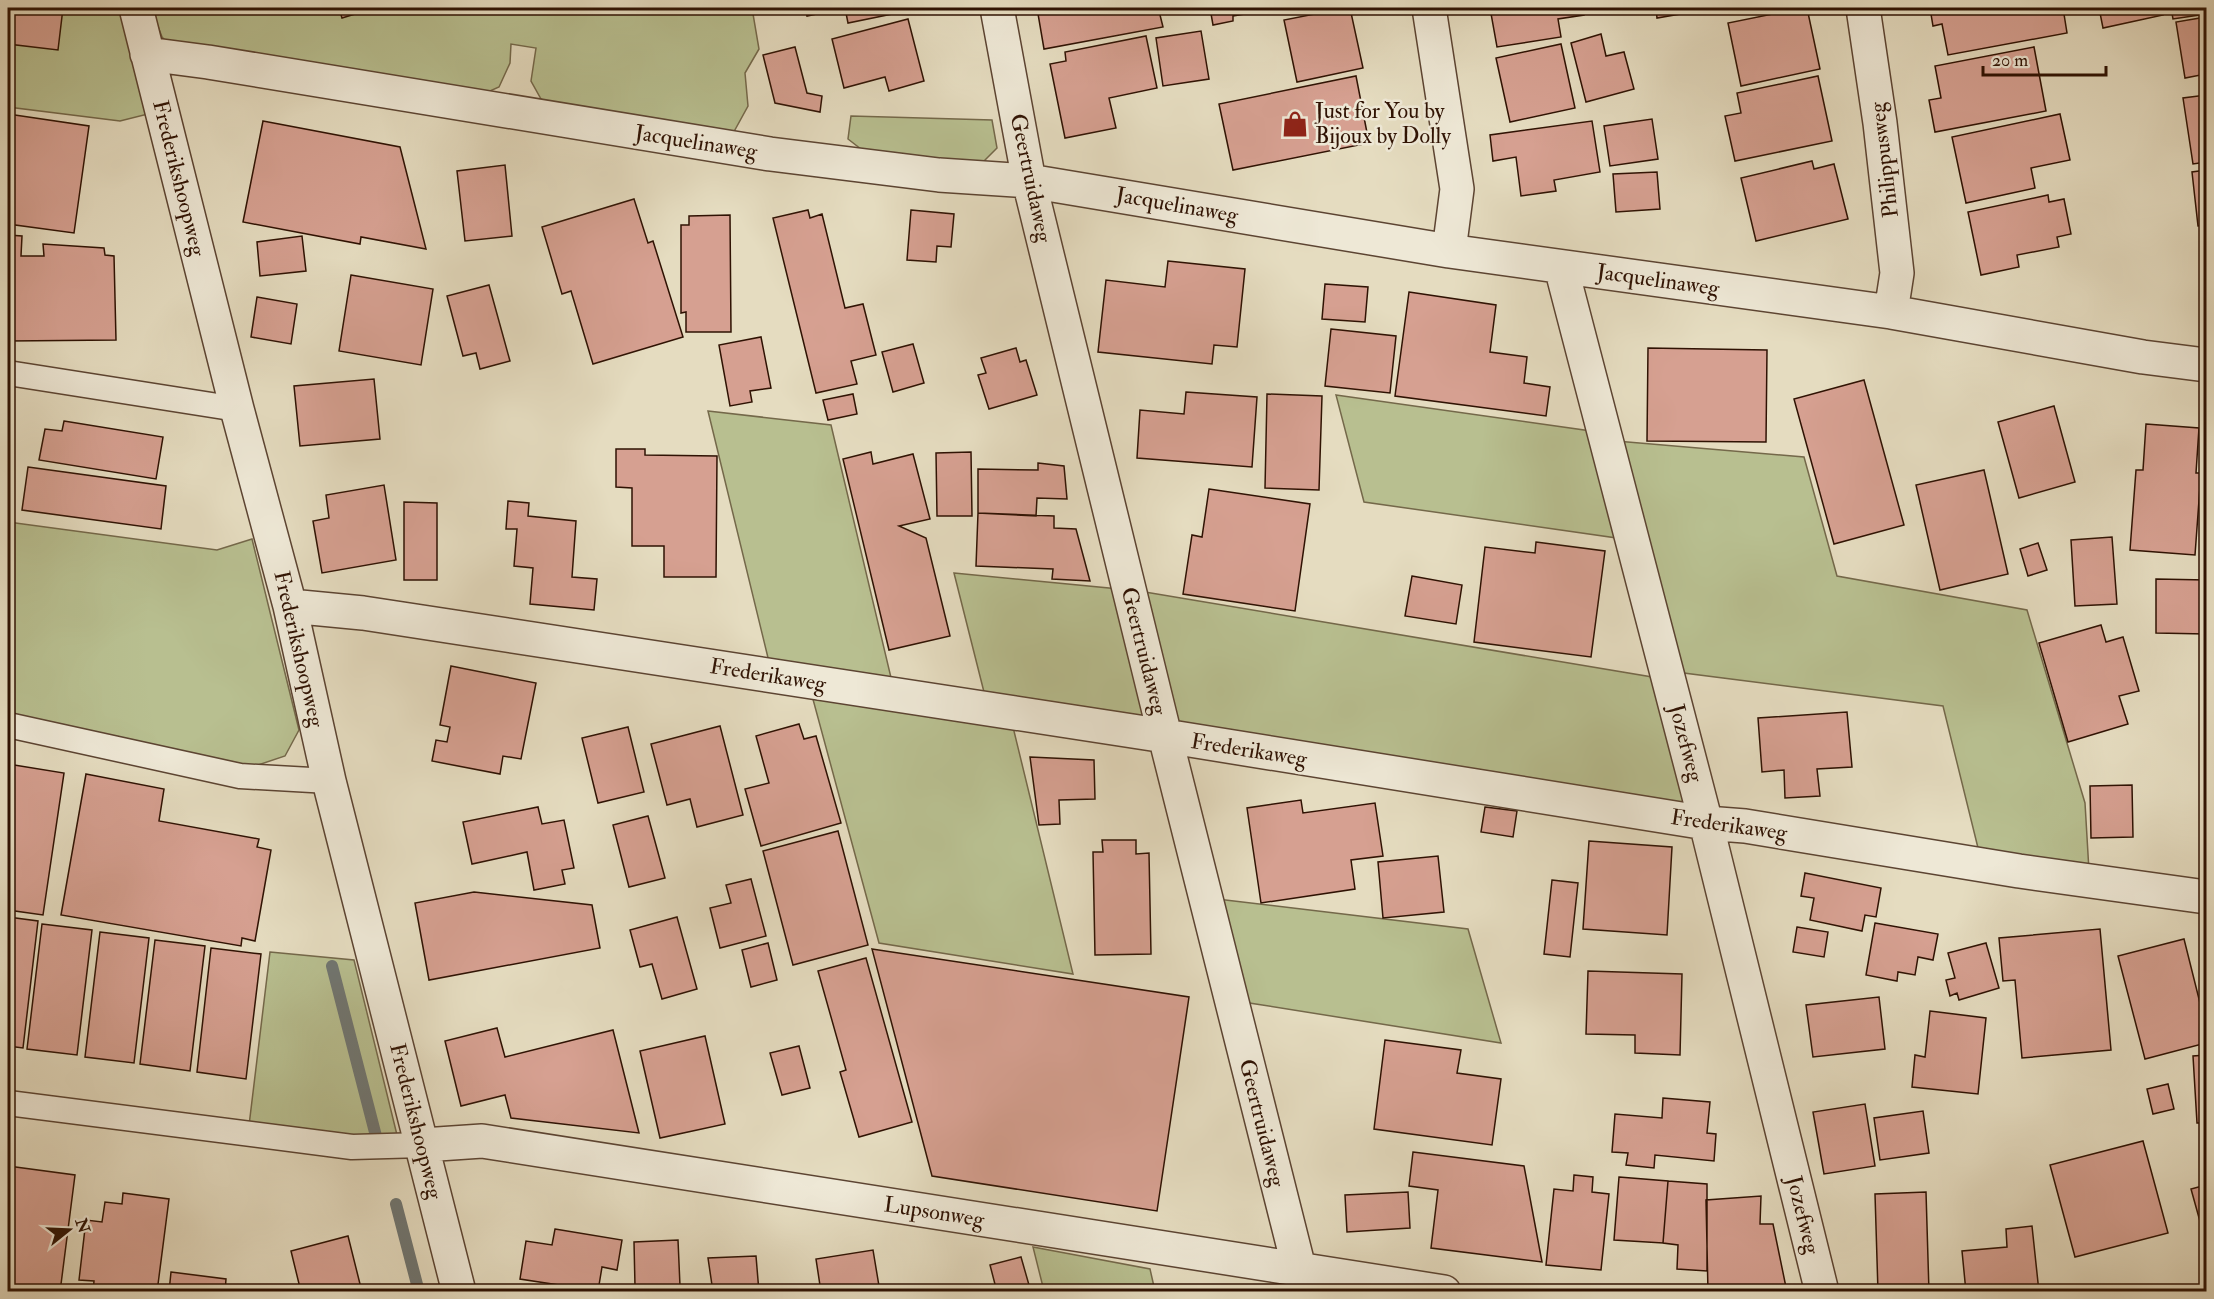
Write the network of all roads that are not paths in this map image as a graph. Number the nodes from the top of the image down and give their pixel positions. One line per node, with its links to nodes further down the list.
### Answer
1 (136, 8): 5 (street, Frederikshoopweg)
2 (998, 8): 6 (street, Geertruidaweg)
3 (1429, 8): 7 (street)
4 (1863, 8): 9 (street, Philippusweg)
5 (147, 54): 6 (street, Jacquelinaweg); 12 (street, Frederikshoopweg)
6 (1029, 181): 7 (street, Jacquelinaweg); 15 (street, Geertruidaweg)
7 (1449, 251): 8 (street, Jacquelinaweg)
8 (1561, 267): 9 (street, Jacquelinaweg); 17 (street, Jozefweg)
9 (1891, 312): 10 (street, Jacquelinaweg)
10 (2206, 365)
11 (8, 373): 12 (lane)
12 (237, 409): 13 (street, Frederikshoopweg)
13 (290, 606): 15 (street, Frederikaweg); 16 (street, Frederikshoopweg)
14 (8, 725): 16 (lane)
15 (1165, 736): 17 (street, Frederikaweg); 21 (street, Geertruidaweg)
16 (329, 781): 20 (street, Frederikshoopweg)
17 (1706, 823): 18 (street, Frederikaweg); 24 (street, Jozefweg)
18 (2206, 897)
19 (8, 1103): 20 (lane)
20 (423, 1145): 21 (street, Lupsonweg); 22 (street, Frederikshoopweg)
21 (1302, 1280): 23 (street, Lupsonweg)
22 (459, 1292)
23 (1444, 1292)
24 (1822, 1292)

